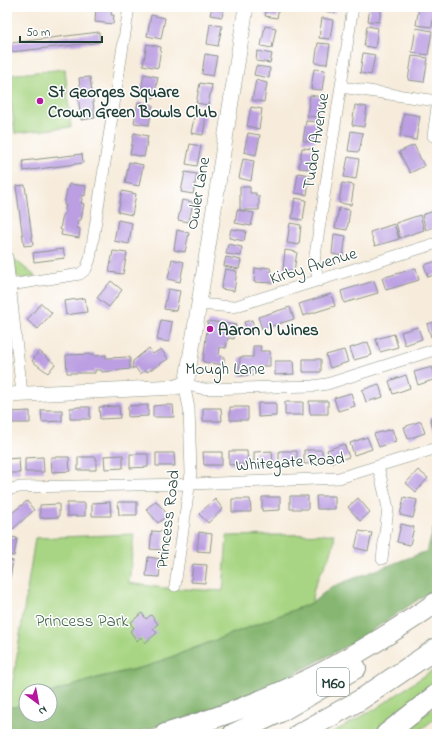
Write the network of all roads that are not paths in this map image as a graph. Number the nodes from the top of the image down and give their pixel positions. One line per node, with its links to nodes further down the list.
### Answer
1 (129, 7): 11 (street)
2 (246, 7): 12 (street, Owler Lane)
3 (353, 7): 4 (street, Tudor Avenue)
4 (341, 87): 5 (street); 10 (street, Tudor Avenue)
5 (437, 101)
6 (437, 107): 7 (street)
7 (433, 136)
8 (437, 244): 10 (street, Kirby Avenue)
9 (7, 257): 11 (street)
10 (319, 281): 12 (street, Kirby Avenue)
11 (10, 285): 15 (street)
12 (198, 304): 14 (street, Owler Lane)
13 (437, 349): 14 (street, Mough Lane)
14 (184, 384): 15 (street, Mough Lane); 19 (street, Princess Road)
15 (22, 394): 16 (street, Mough Lane)
16 (7, 395)
17 (437, 448): 18 (street, Whitegate Road)
18 (378, 466): 19 (street, Whitegate Road); 21 (street)
19 (191, 484): 20 (street, Whitegate Road); 22 (street, Princess Road)
20 (7, 490)
21 (382, 558)
22 (175, 586)
23 (437, 602): 27 (highway)
24 (437, 614): 28 (highway, M60)
25 (437, 648): 29 (highway, M60)
26 (437, 694): 30 (highway)
27 (165, 734)
28 (233, 734)
29 (299, 734)
30 (386, 734)

